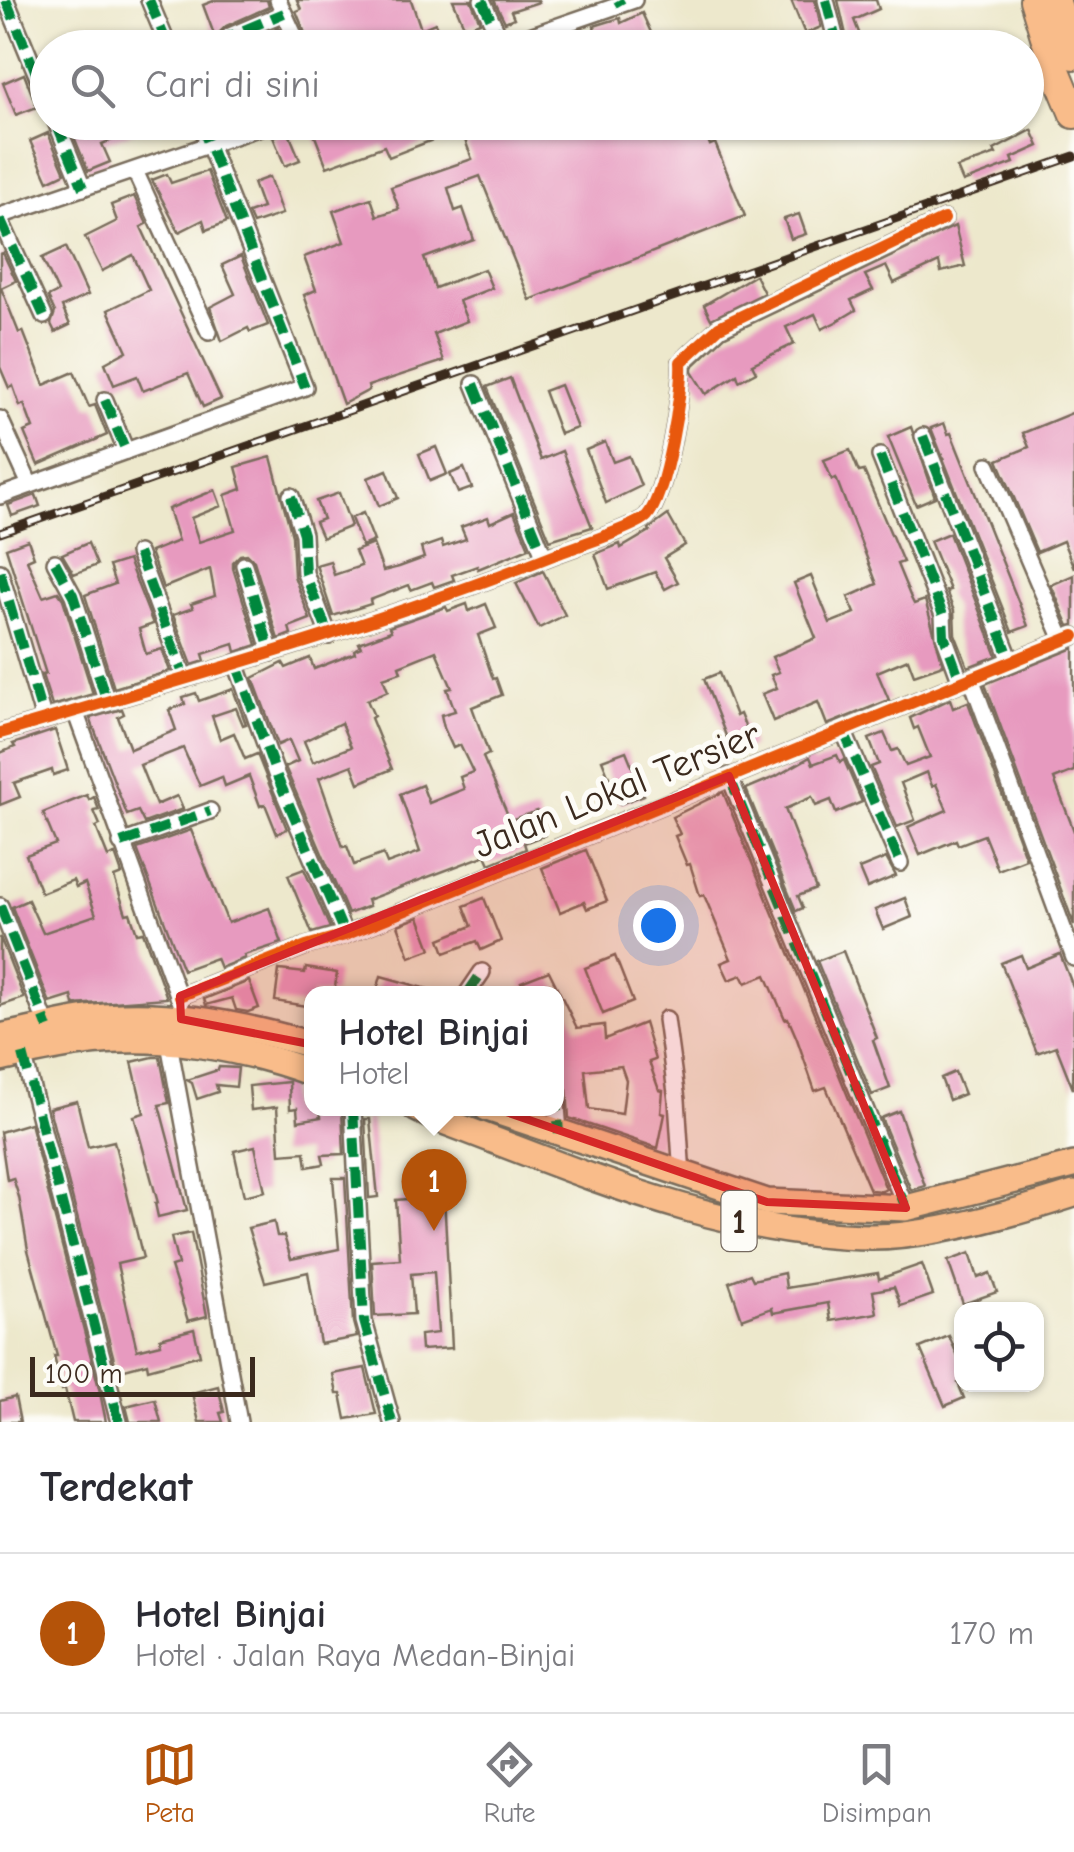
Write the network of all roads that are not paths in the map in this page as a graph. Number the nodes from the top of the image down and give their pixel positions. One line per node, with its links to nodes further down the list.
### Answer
1 (6, 0): 18 (street)
2 (148, 0): 9 (street)
3 (482, 0): 12 (street)
4 (826, 0): 14 (street)
5 (1034, 0): 15 (highway)
6 (1055, 0): 17 (highway)
7 (624, 2): 13 (street)
8 (280, 6): 10 (street); 11 (street)
9 (161, 30)
10 (240, 30)
11 (291, 30)
12 (493, 30)
13 (544, 30)
14 (834, 30)
15 (1043, 30)
16 (1044, 33): 19 (highway)
17 (1074, 55)
18 (30, 58)
19 (1074, 114)
20 (63, 140): 25 (street)
21 (208, 140): 23 (street)
22 (222, 140): 23 (street)
23 (210, 145): 24 (street); 34 (street)
24 (135, 170): 25 (street); 29 (street)
25 (82, 188): 26 (street)
26 (0, 218): 28 (street)
27 (944, 219): 41 (street)
28 (44, 316)
29 (210, 332)
30 (474, 384): 41 (street)
31 (105, 400): 34 (street)
32 (0, 419): 37 (street)
33 (923, 436): 48 (street)
34 (126, 451): 37 (street)
35 (880, 456): 51 (street)
36 (988, 464): 46 (street)
37 (30, 485): 38 (street)
38 (0, 496)
39 (291, 496): 45 (street)
40 (138, 554): 50 (street)
41 (545, 558): 45 (street)
42 (56, 562): 52 (street)
43 (244, 565): 47 (street)
44 (0, 572): 54 (street)
45 (329, 636): 47 (street)
46 (1068, 638): 48 (street, Jalan Lokal Tersier)
47 (271, 654): 49 (street)
48 (1011, 661): 51 (street, Jalan Lokal Tersier)
49 (236, 664): 50 (street); 62 (street)
50 (185, 678): 52 (street)
51 (966, 680): 55 (street, Jalan Lokal Tersier); 63 (street)
52 (107, 702): 53 (street)
53 (75, 711): 54 (street); 59 (street)
54 (44, 720): 56 (street)
55 (843, 730): 57 (street, Jalan Lokal Tersier); 60 (street)
56 (0, 733)
57 (729, 776): 62 (street, Jalan Lokal Tersier); 82 (street)
58 (210, 811): 59 (street)
59 (120, 843): 66 (street)
60 (900, 863)
61 (0, 906): 68 (street)
62 (345, 935): 66 (street, Jalan Lokal Tersier)
63 (1074, 958)
64 (482, 972): 65 (street)
65 (472, 986)
66 (181, 1008): 68 (main road); 71 (main road)
67 (666, 1019): 80 (street)
68 (48, 1028): 69 (main road)
69 (0, 1037)
70 (169, 1043): 72 (main road); 73 (main road); 84 (street)
71 (304, 1043)
72 (11, 1057): 83 (street)
73 (304, 1071)
74 (353, 1116): 85 (street)
75 (431, 1116): 81 (main road, 1)
76 (509, 1116): 78 (main road, 1)
77 (558, 1116): 78 (street)
78 (559, 1134): 80 (main road, 1)
79 (1074, 1165): 82 (main road, 1)
80 (682, 1176): 82 (main road, 1)
81 (1074, 1194)
82 (906, 1208)
83 (118, 1422)
84 (238, 1422)
85 (392, 1422)

